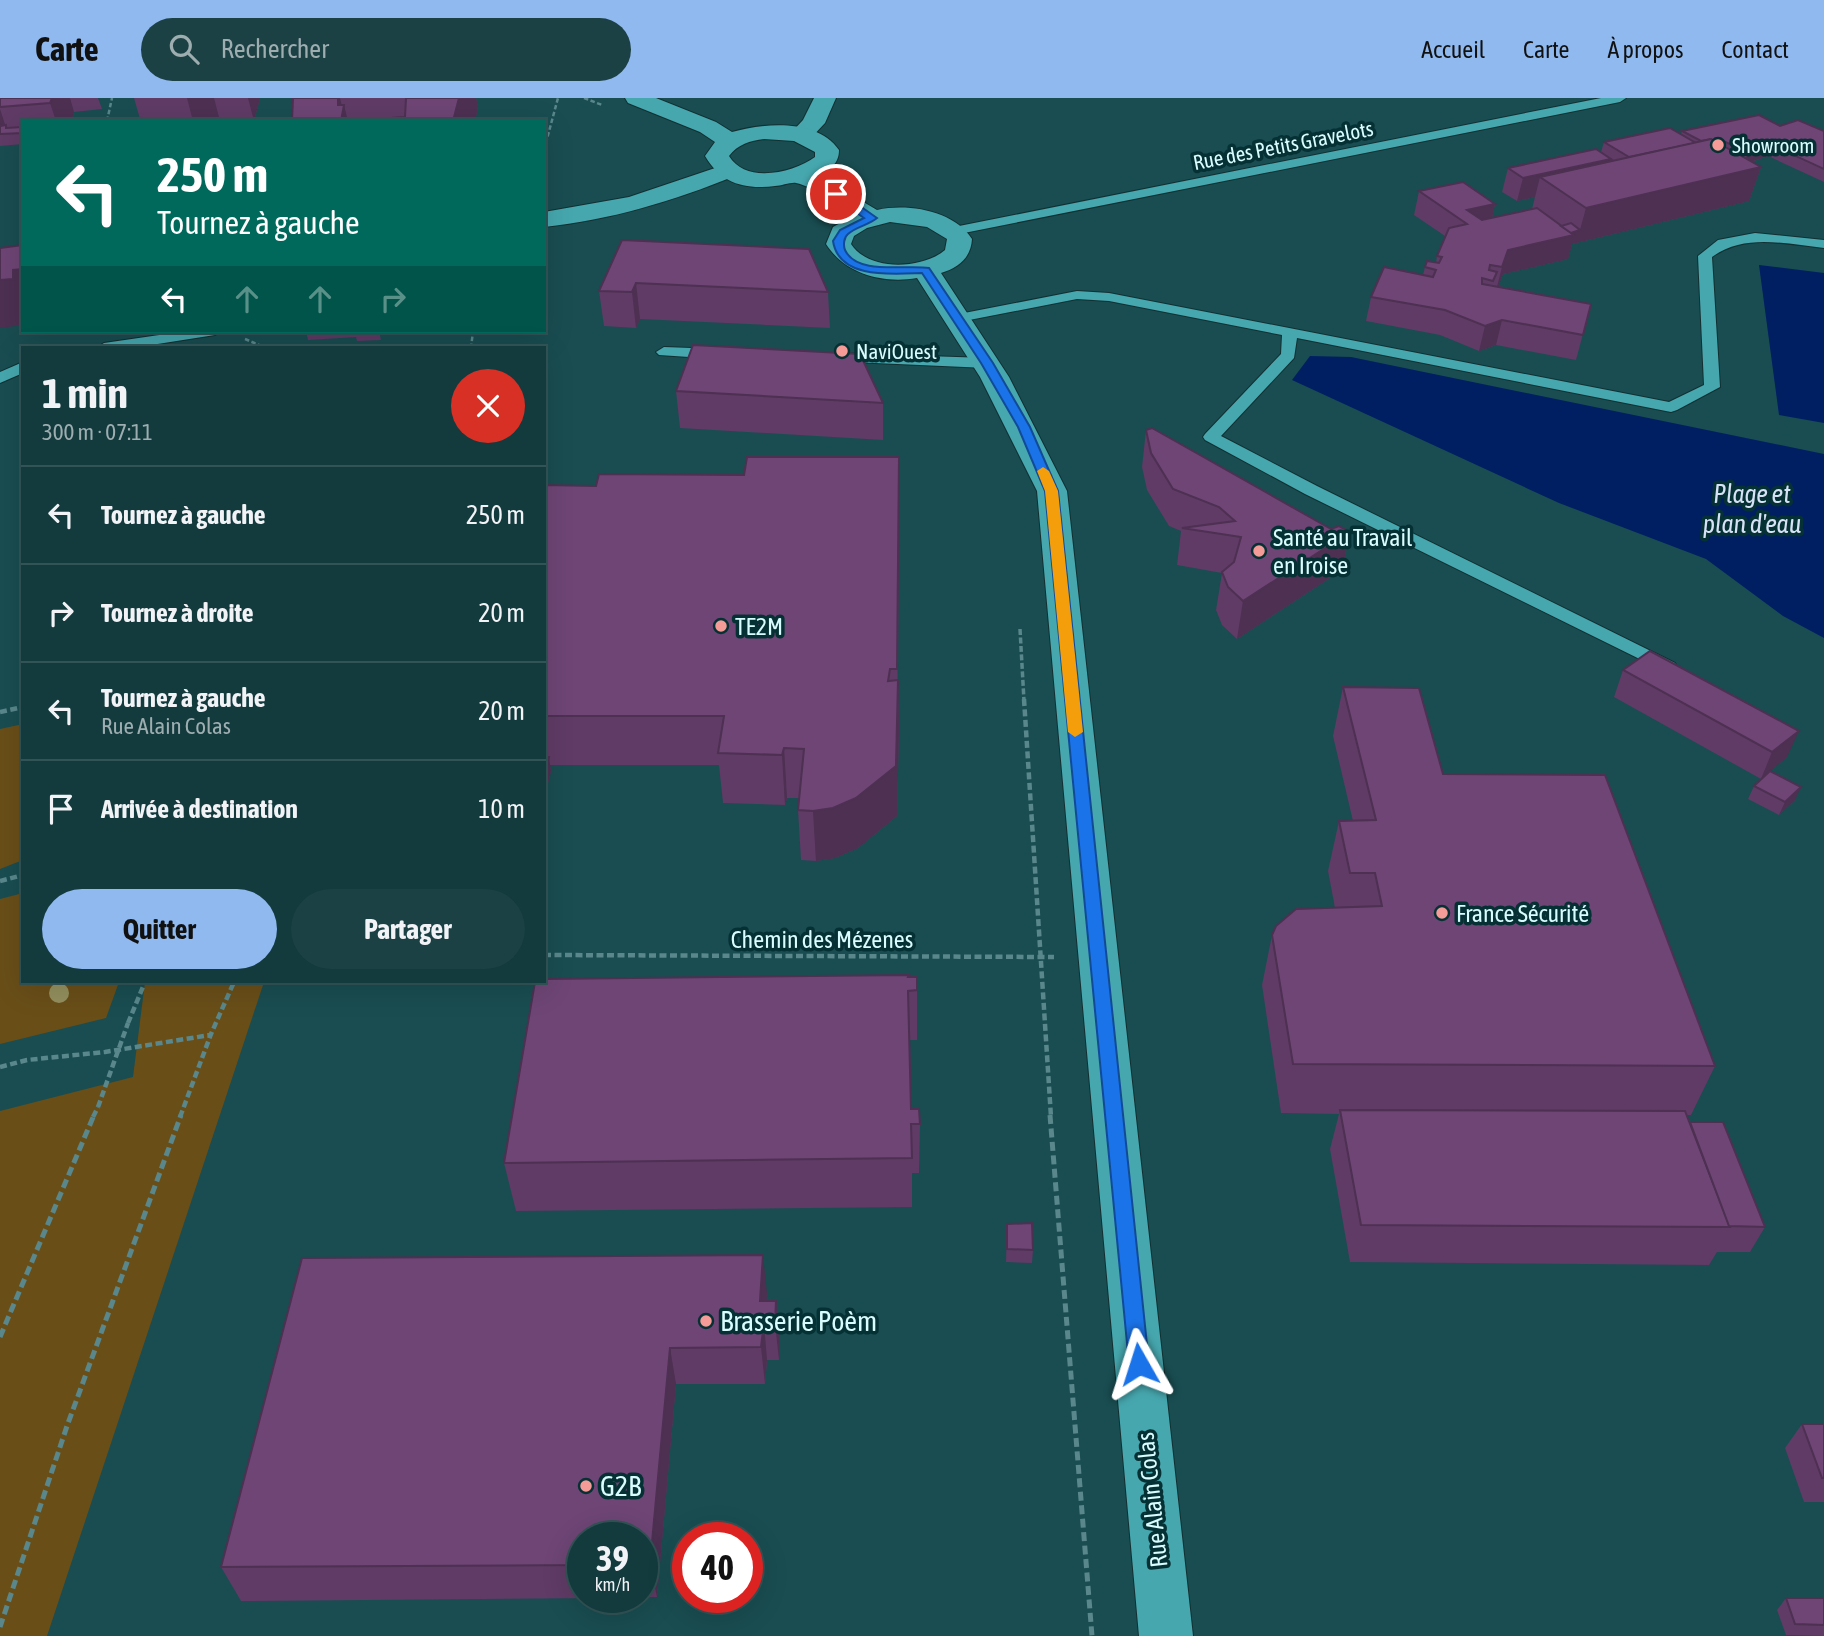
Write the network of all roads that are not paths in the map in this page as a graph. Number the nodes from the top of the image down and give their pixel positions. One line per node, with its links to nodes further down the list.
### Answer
1 (636, 98): 5 (street)
2 (825, 98): 4 (street)
3 (1620, 98): 10 (lane, Rue des Petits Gravelots)
4 (802, 134): 5 (street); 7 (street)
5 (730, 141): 6 (street)
6 (727, 171): 7 (street); 9 (street)
7 (800, 176): 8 (street)
8 (872, 218): 10 (street); 12 (street)
9 (546, 220)
10 (954, 231): 12 (street)
11 (1824, 244): 15 (lane)
12 (925, 270): 13 (street, Rue Alain Colas)
13 (959, 318): 15 (lane); 20 (street, Rue Alain Colas)
14 (202, 333): 16 (lane)
15 (1290, 334): 23 (lane)
16 (117, 346)
17 (664, 352): 18 (lane)
18 (734, 354)
19 (816, 357): 20 (lane)
20 (987, 363): 24 (street, Rue Alain Colas)
21 (21, 368): 22 (lane)
22 (0, 378)
23 (1684, 676)
24 (1166, 1636)

